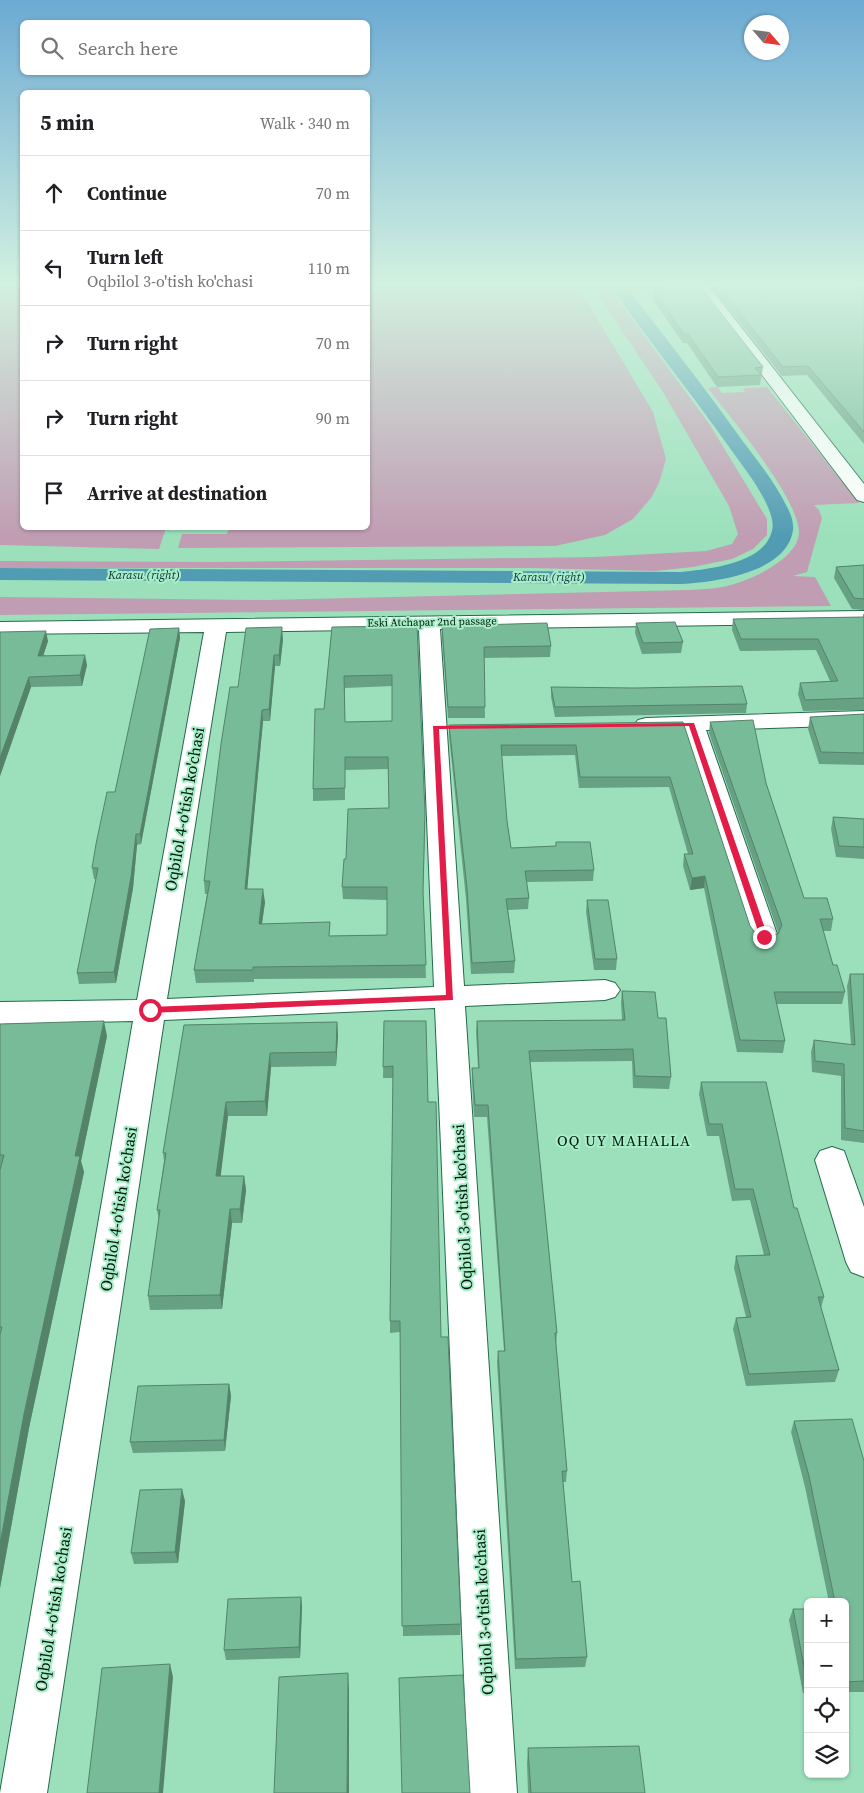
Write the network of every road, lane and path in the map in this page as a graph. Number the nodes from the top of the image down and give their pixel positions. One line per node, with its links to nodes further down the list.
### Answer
1 (766, 369): 2 (street)
2 (864, 496)
3 (864, 617): 4 (street, Eski Atchapar 2nd passage)
4 (429, 622): 5 (street, Eski Atchapar 2nd passage); 12 (street, Oqbilol 3-o'tish ko'chasi)
5 (216, 625): 6 (street, Eski Atchapar 2nd passage); 13 (street, Oqbilol 4-o'tish ko'chasi)
6 (0, 628)
7 (864, 718): 8 (street)
8 (692, 724): 9 (street); 10 (street)
9 (623, 725)
10 (764, 937)
11 (605, 990): 12 (street)
12 (450, 998): 13 (street); 18 (street, Oqbilol 3-o'tish ko'chasi)
13 (150, 1010): 14 (street); 17 (street, Oqbilol 4-o'tish ko'chasi)
14 (0, 1013)
15 (832, 1160): 16 (street)
16 (864, 1262)
17 (23, 1793)
18 (493, 1793)

